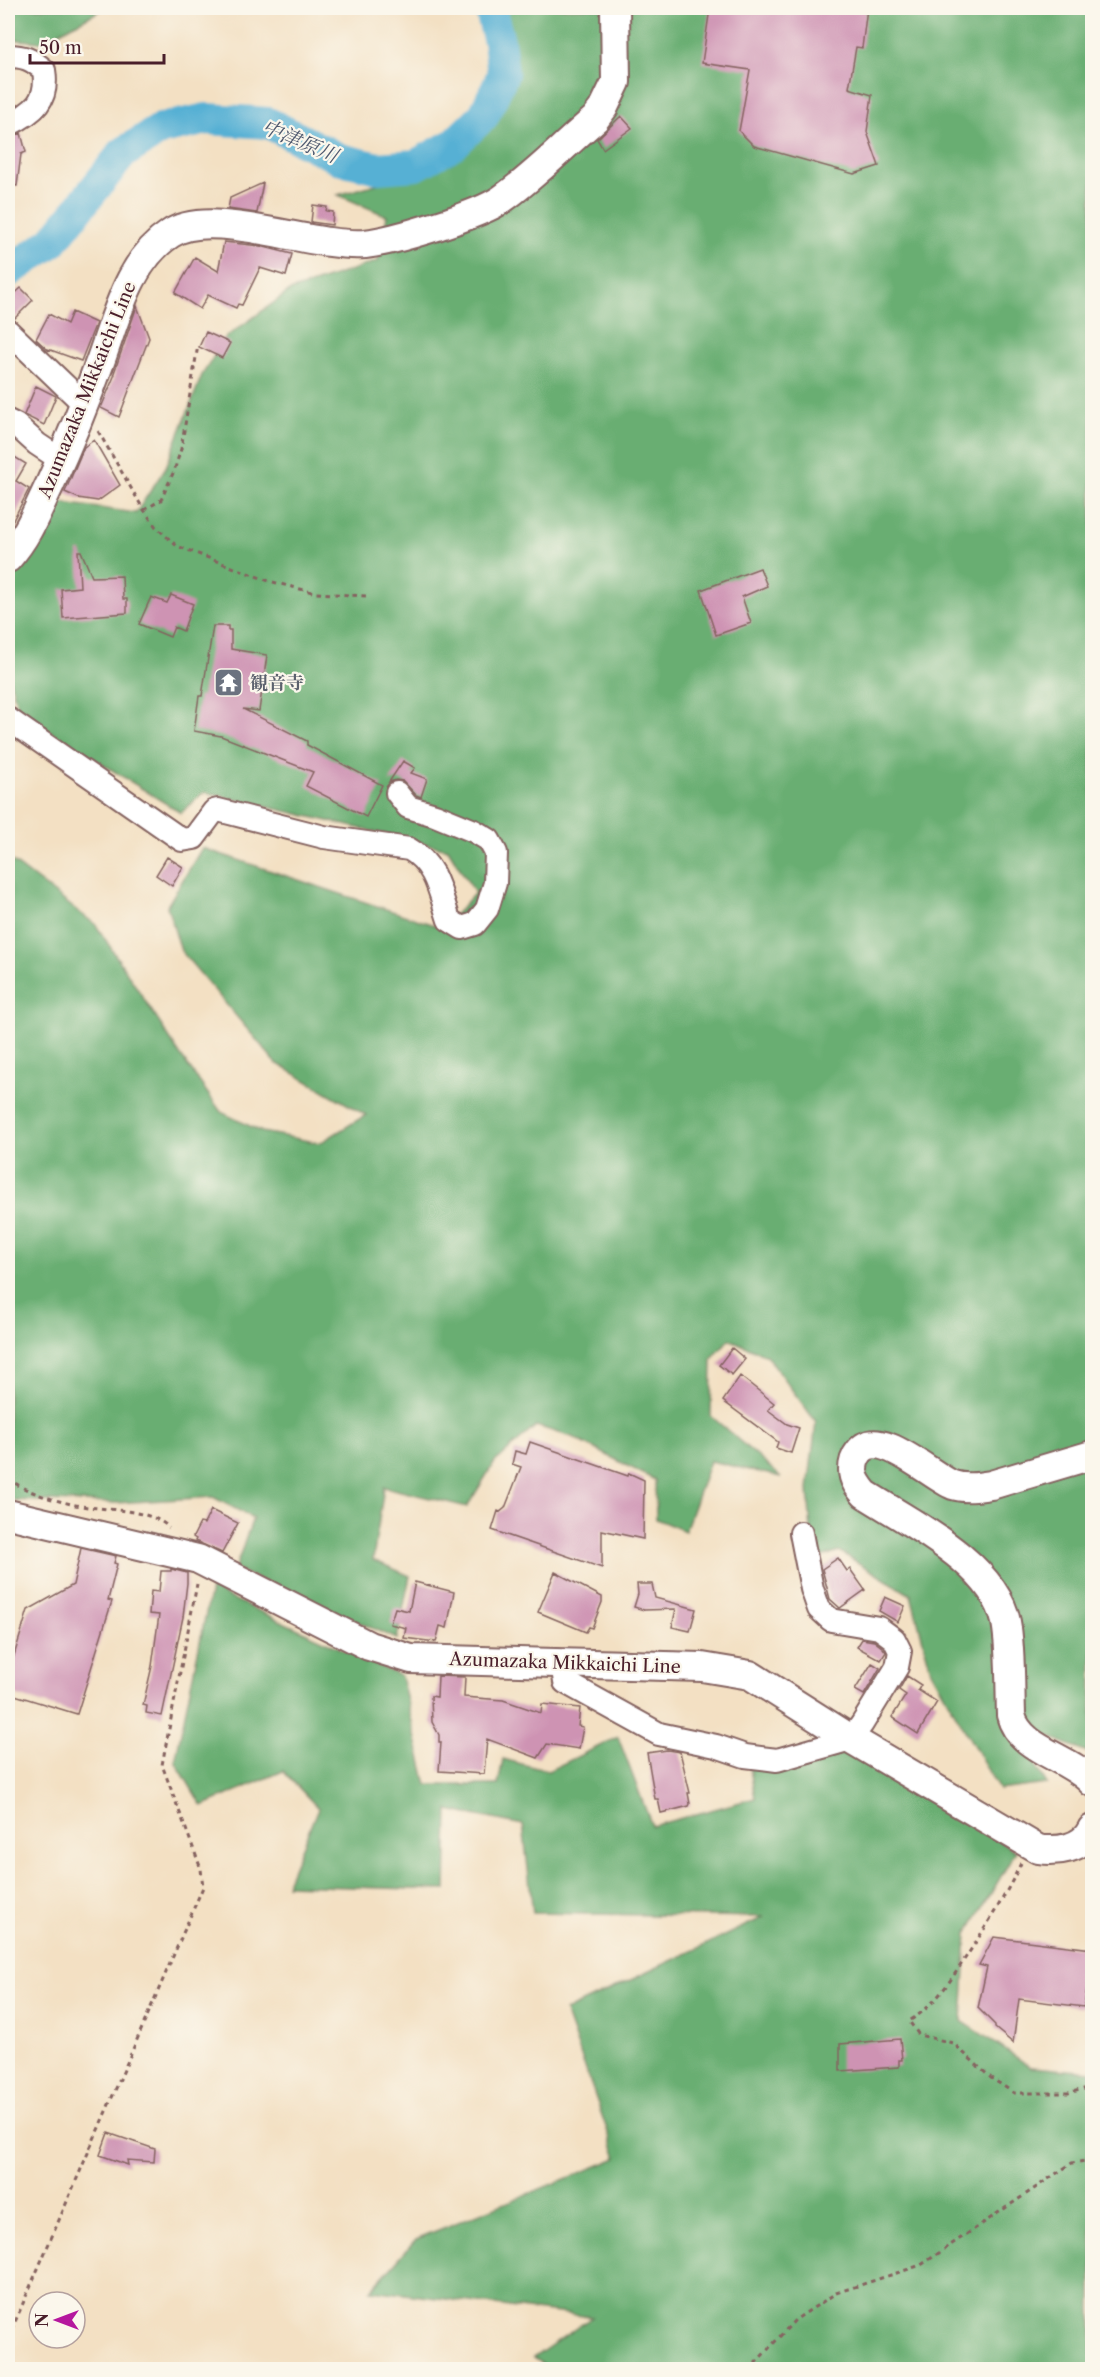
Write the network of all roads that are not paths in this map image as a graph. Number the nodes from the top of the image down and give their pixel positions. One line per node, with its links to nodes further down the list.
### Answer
1 (615, 8): 5 (main road, Azumazaka Mikkaichi Line)
2 (8, 56): 3 (street)
3 (8, 125)
4 (8, 331): 5 (street)
5 (84, 406): 7 (main road, Azumazaka Mikkaichi Line)
6 (8, 421): 7 (street)
7 (61, 460): 8 (main road, Azumazaka Mikkaichi Line)
8 (8, 558)
9 (8, 719): 10 (street)
10 (397, 793)
11 (1092, 1455): 16 (main road)
12 (8, 1514): 14 (main road, Azumazaka Mikkaichi Line)
13 (801, 1533): 15 (street)
14 (562, 1664): 15 (main road, Azumazaka Mikkaichi Line); 15 (street)
15 (851, 1739): 17 (main road, Azumazaka Mikkaichi Line)
16 (1092, 1782)
17 (1092, 1829)

